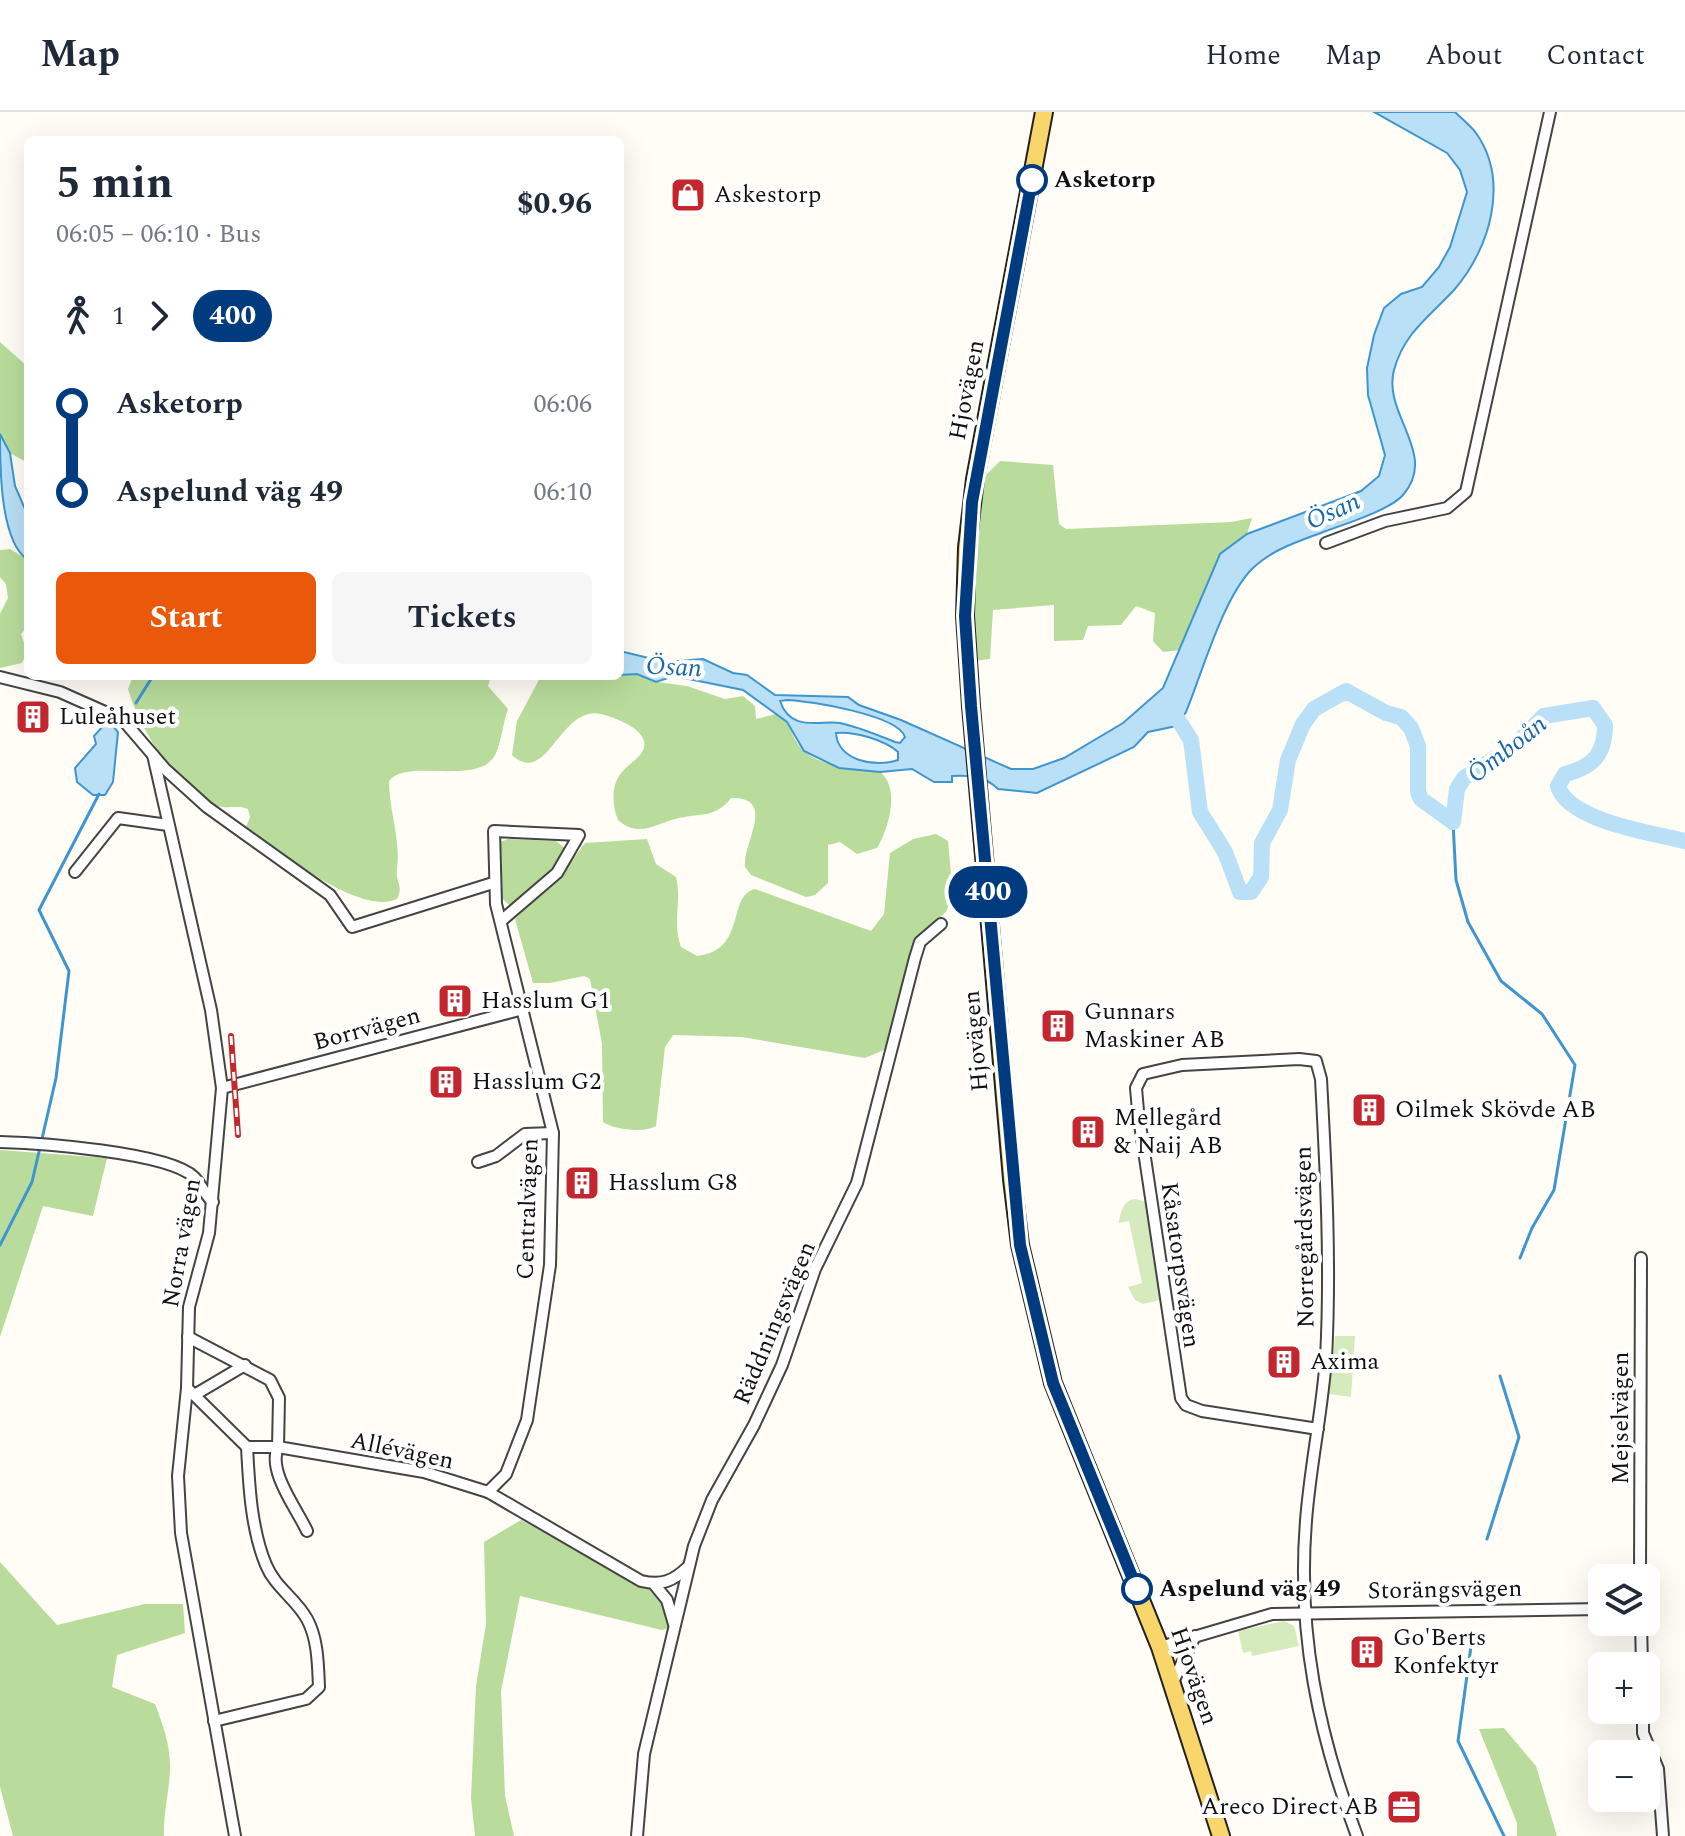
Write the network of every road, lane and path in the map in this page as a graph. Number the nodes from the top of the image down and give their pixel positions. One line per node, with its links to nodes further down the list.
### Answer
1 (1044, 112): 34 (main road, Hjovägen)
2 (1550, 112): 3 (street)
3 (1326, 543)
4 (0, 677): 5 (street)
5 (153, 755): 6 (street, Norra vägen); 8 (street)
6 (168, 825): 7 (street); 13 (street, Norra vägen)
7 (75, 872)
8 (493, 883): 9 (street, Centralvägen); 9 (street, Centralvägen)
9 (501, 921): 11 (street, Centralvägen)
10 (941, 924): 28 (street, Räddningsvägen)
11 (523, 1009): 13 (street, Borrvägen); 14 (street, Centralvägen)
12 (1316, 1061): 22 (street, Norregårdsvägen); 22 (street, Kåsatorpsvägen)
13 (222, 1088): 17 (street, Norra vägen)
14 (553, 1133): 16 (street); 25 (street, Centralvägen)
15 (0, 1142): 17 (street)
16 (478, 1162)
17 (213, 1202): 19 (street, Norra vägen)
18 (1641, 1258): 27 (street, Mejselvägen)
19 (188, 1337): 20 (street); 21 (street, Norra vägen)
20 (245, 1365): 21 (street); 24 (street)
21 (192, 1391): 23 (street); 36 (street, Norra vägen)
22 (1318, 1429): 31 (street, Norregårdsvägen)
23 (247, 1447): 24 (street, Allévägen); 36 (street)
24 (278, 1447): 25 (street, Allévägen); 26 (street)
25 (488, 1492): 29 (street, Allévägen)
26 (307, 1531)
27 (1640, 1564)
28 (690, 1565): 29 (street); 32 (street, Räddningsvägen)
29 (654, 1584): 32 (street)
30 (1588, 1609): 31 (street, Storängsvägen)
31 (1304, 1612): 33 (street, Storängsvägen); 41 (street, Norregårdsvägen)
32 (675, 1625): 39 (street, Räddningsvägen)
33 (1195, 1636): 34 (street, Storängsvägen); 35 (street)
34 (1160, 1647): 35 (main road, Hjovägen)
35 (1172, 1684): 40 (main road, Hjovägen)
36 (214, 1721): 38 (street, Norra vägen)
37 (1643, 1724): 42 (street)
38 (235, 1836)
39 (637, 1836)
40 (1221, 1836)
41 (1357, 1836)
42 (1663, 1836)

